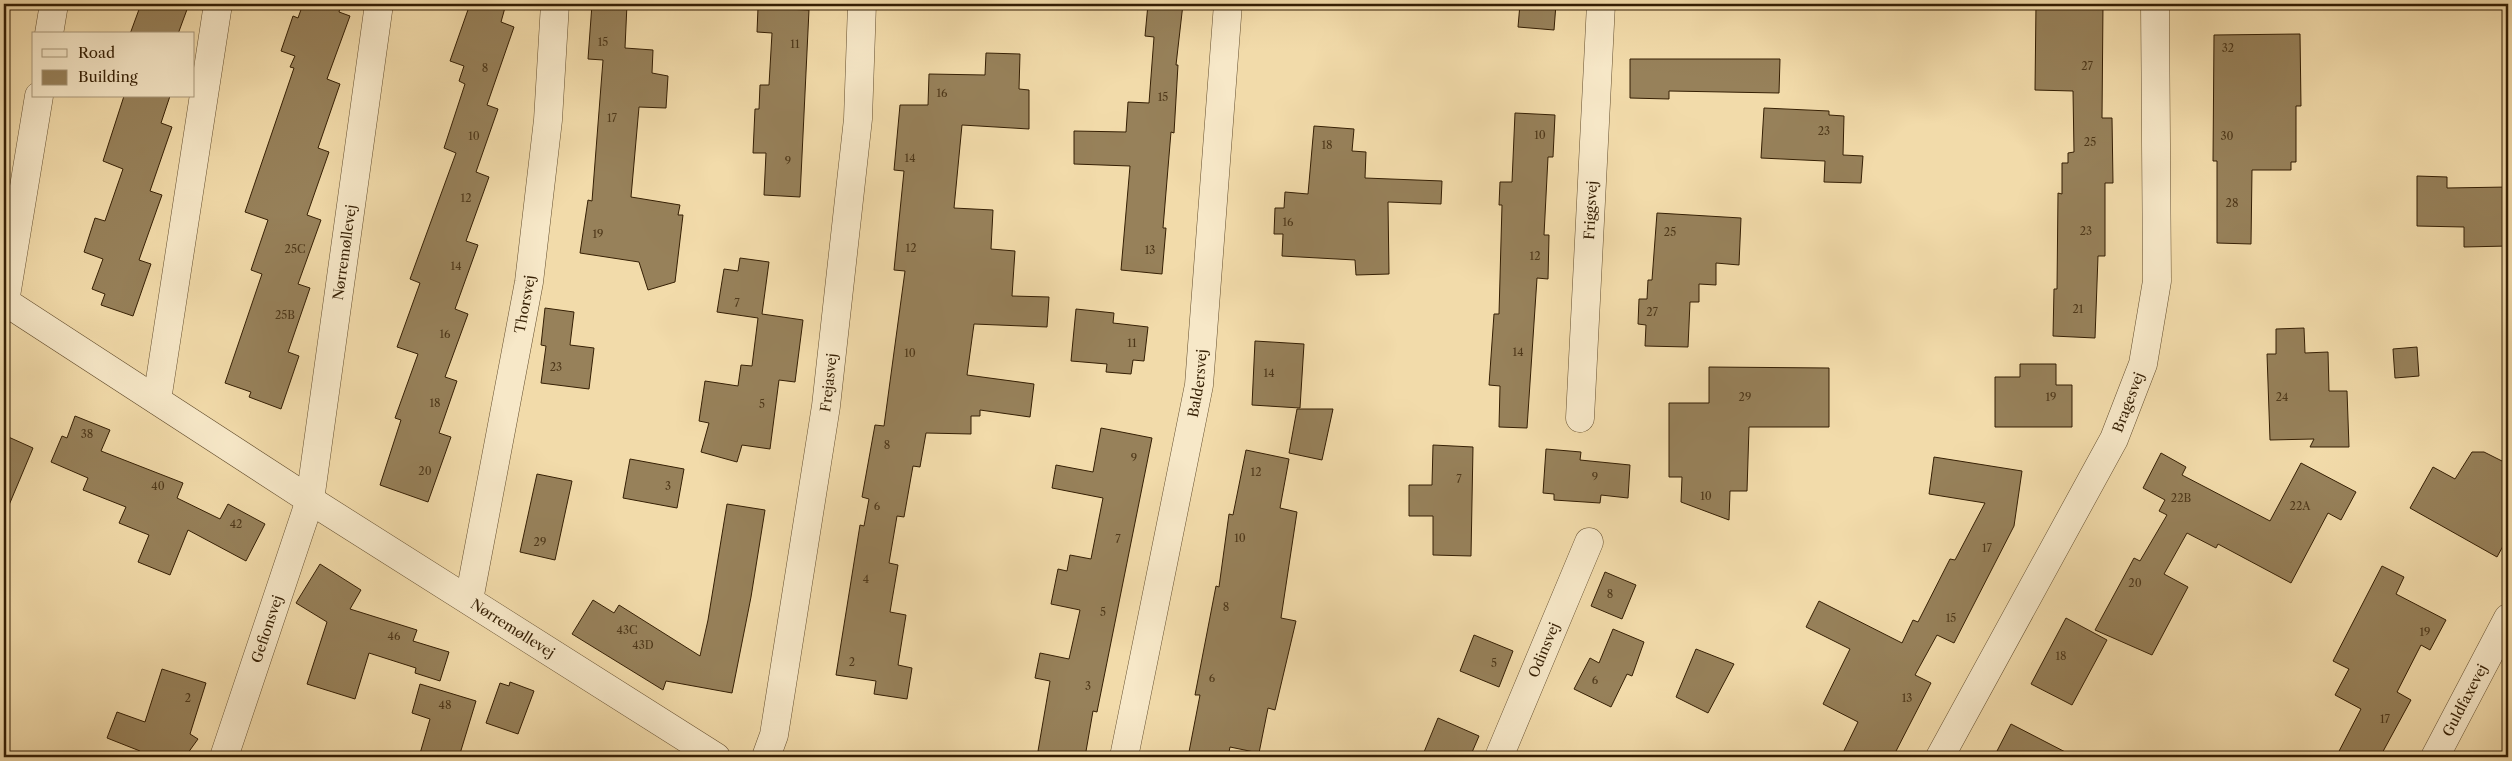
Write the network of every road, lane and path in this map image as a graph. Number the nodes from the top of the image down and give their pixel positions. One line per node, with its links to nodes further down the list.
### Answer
1 (54, 4): 9 (street)
2 (218, 4): 12 (street)
3 (379, 4): 14 (street, Nørremøllevej)
4 (555, 4): 16 (street, Thorsvej)
5 (862, 4): 20 (street, Frejasvej)
6 (1228, 4): 21 (street, Baldersvej)
7 (1601, 4): 13 (street, Friggsvej)
8 (2155, 4): 23 (street, Bragesvej)
9 (49, 32)
10 (39, 98): 11 (street, Nørremøllevej)
11 (5, 302): 12 (street, Nørremøllevej)
12 (157, 400): 14 (street, Nørremøllevej)
13 (1580, 418)
14 (310, 500): 16 (street, Nørremøllevej); 18 (street, Gefionsvej)
15 (1589, 542): 22 (street, Odinsvej)
16 (469, 600): 19 (street, Nørremøllevej)
17 (2508, 618): 24 (street, Guldfaxevej)
18 (224, 757)
19 (716, 757)
20 (766, 757)
21 (1124, 757)
22 (1499, 757)
23 (1940, 757)
24 (2435, 757)

